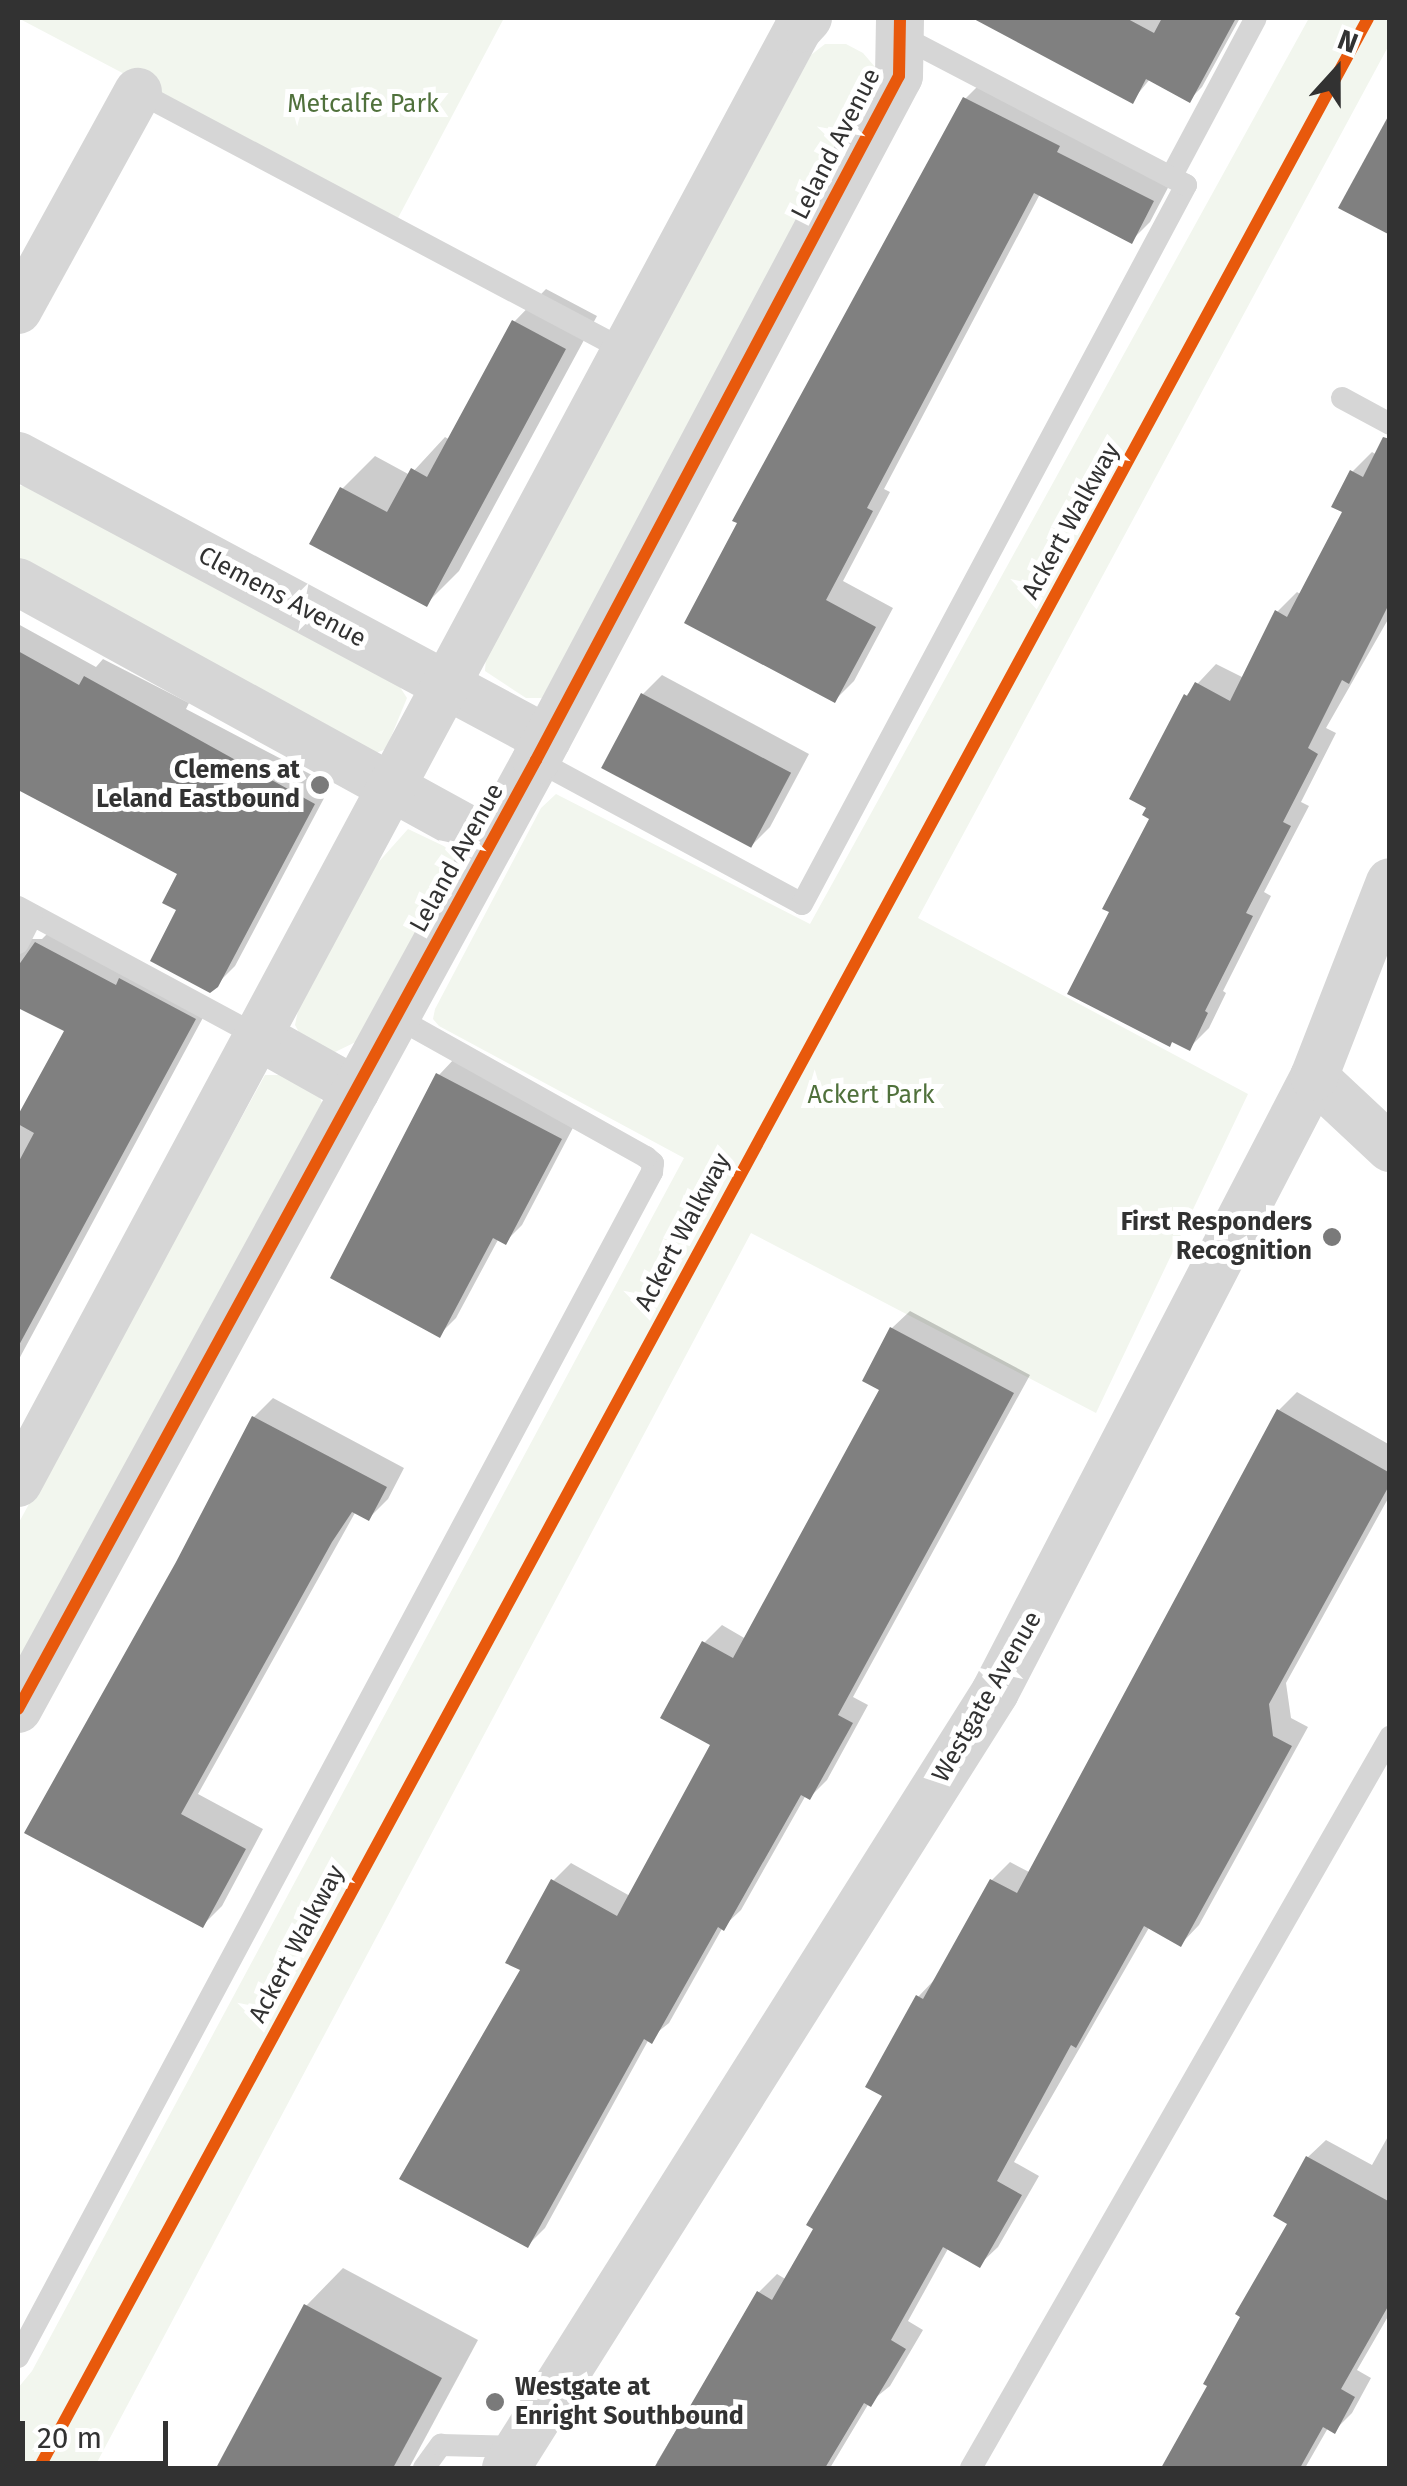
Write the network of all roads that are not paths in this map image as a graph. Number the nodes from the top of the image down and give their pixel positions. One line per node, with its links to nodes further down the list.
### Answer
1 (808, 18): 7 (street)
2 (1256, 18): 5 (lane)
3 (902, 27): 5 (lane); 13 (street, Leland Avenue)
4 (138, 92): 6 (street); 7 (lane)
5 (1171, 177): 13 (lane)
6 (18, 310)
7 (626, 351): 12 (street)
8 (1342, 398): 9 (lane)
9 (1390, 424)
10 (18, 456): 12 (street, Clemens Avenue)
11 (18, 582): 14 (street)
12 (448, 685): 13 (street, Clemens Avenue); 14 (street)
13 (541, 749): 15 (street, Leland Avenue)
14 (392, 787): 15 (street); 20 (street)
15 (491, 842): 19 (street, Leland Avenue)
16 (1390, 882): 21 (street, Westgate Avenue)
17 (25, 911): 18 (lane); 20 (lane)
18 (18, 943)
19 (396, 1018): 22 (street, Leland Avenue); 27 (lane)
20 (258, 1036): 22 (street); 24 (street)
21 (1314, 1076): 23 (street); 28 (street, Westgate Avenue)
22 (356, 1090): 25 (street, Leland Avenue)
23 (1390, 1148)
24 (18, 1482)
25 (18, 1709)
26 (1390, 1737): 30 (lane)
27 (18, 2357)
28 (513, 2458): 29 (lane)
29 (424, 2468)
30 (971, 2468)

